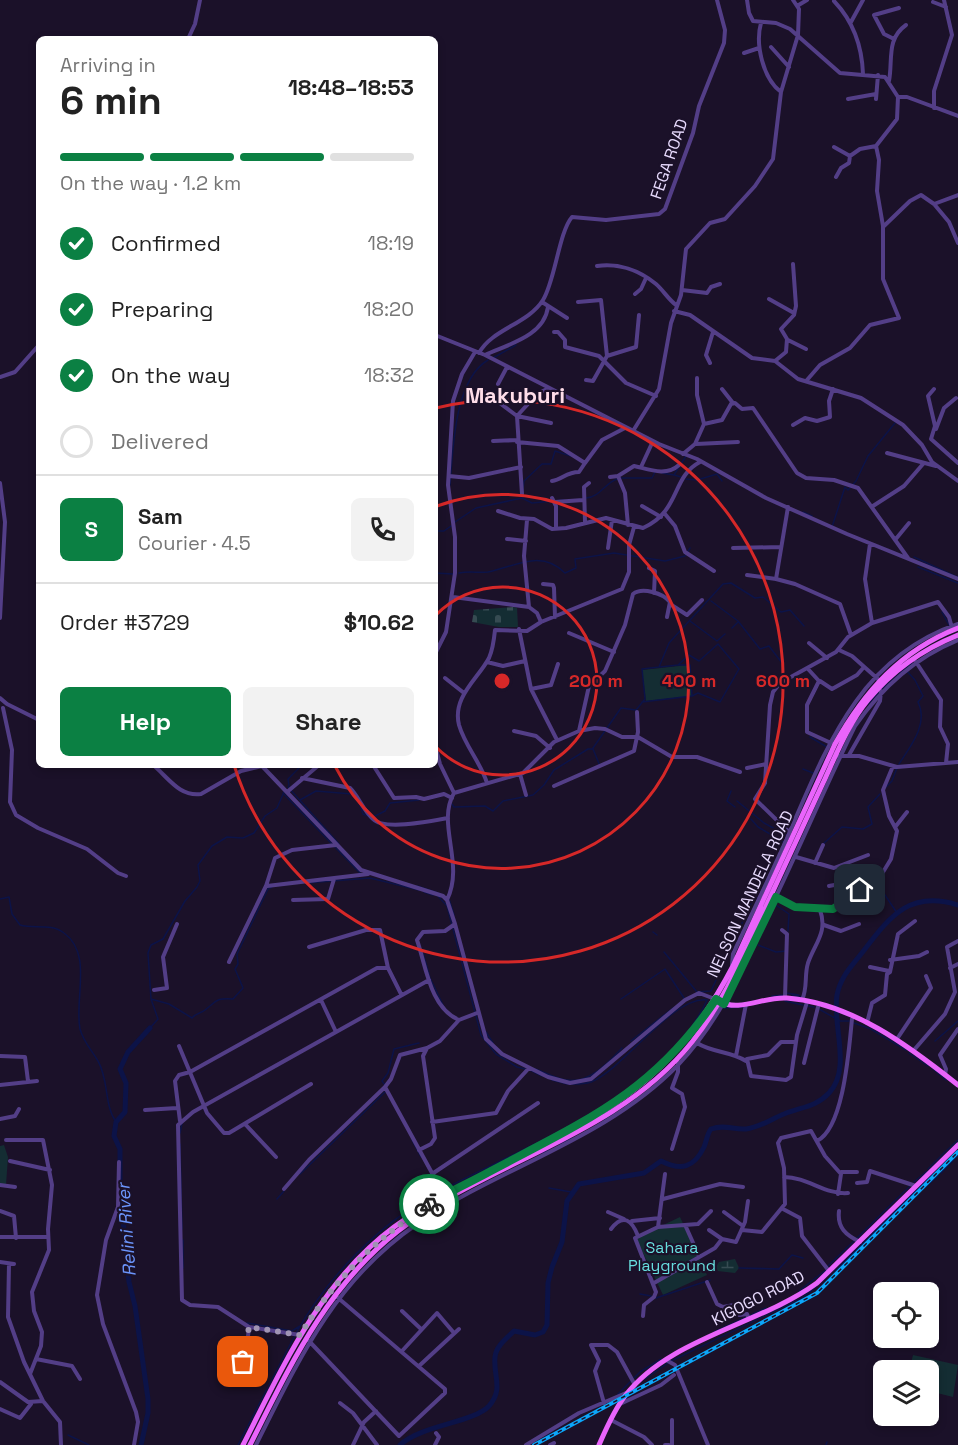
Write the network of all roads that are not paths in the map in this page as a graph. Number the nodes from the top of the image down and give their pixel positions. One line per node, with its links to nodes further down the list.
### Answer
1 (200, 0): 17 (street)
2 (717, 0): 48 (street, FEGA ROAD)
3 (747, 0): 14 (street)
4 (793, 0): 10 (street)
5 (807, 0): 10 (street)
6 (863, 0): 13 (street)
7 (944, 0): 12 (street)
8 (834, 2): 13 (street)
9 (933, 2): 12 (street)
10 (797, 6): 16 (street)
11 (899, 8): 18 (street)
12 (946, 8): 31 (street)
13 (851, 22): 23 (street)
14 (761, 23): 16 (street); 20 (street)
15 (906, 26): 18 (street)
16 (798, 34): 22 (street); 23 (street)
17 (189, 36)
18 (894, 39): 25 (street)
19 (771, 47): 22 (street)
20 (759, 48): 21 (street); 26 (street)
21 (744, 53)
22 (789, 67): 26 (street)
23 (863, 74): 24 (street)
24 (878, 75): 25 (street); 27 (street)
25 (889, 82): 28 (street)
26 (781, 92): 45 (street)
27 (876, 94): 29 (street); 30 (street)
28 (898, 97): 31 (street); 33 (street)
29 (848, 99)
30 (876, 99)
31 (934, 108): 32 (street)
32 (958, 116)
33 (876, 146): 35 (street); 39 (street)
34 (834, 147): 35 (street)
35 (850, 156): 36 (street)
36 (836, 177)
37 (958, 195): 38 (street)
38 (934, 204): 39 (street); 40 (street)
39 (883, 226): 71 (street)
40 (958, 243)
41 (793, 264): 53 (street)
42 (597, 266): 43 (street)
43 (646, 278): 46 (street); 50 (street)
44 (720, 284): 45 (street)
45 (682, 290): 50 (street)
46 (635, 294)
47 (769, 299): 53 (street)
48 (542, 302): 51 (street); 62 (street)
49 (578, 302): 64 (street)
50 (676, 304): 52 (street)
51 (548, 307): 55 (street); 63 (street)
52 (674, 310): 57 (street); 78 (street)
53 (794, 313): 59 (street)
54 (639, 315): 64 (street)
55 (567, 318)
56 (554, 332): 64 (street)
57 (712, 332): 65 (street); 66 (street)
58 (438, 336): 62 (street)
59 (787, 339): 61 (street); 65 (street)
60 (36, 348): 68 (street)
61 (806, 348)
62 (477, 352): 63 (street); 104 (street)
63 (485, 355): 67 (street)
64 (606, 358): 70 (street); 78 (street)
65 (775, 361): 71 (street)
66 (710, 363)
67 (507, 367): 72 (street); 73 (street)
68 (0, 377)
69 (697, 378): 83 (street)
70 (586, 380)
71 (807, 380): 75 (street)
72 (498, 384)
73 (549, 388): 81 (street); 85 (street)
74 (722, 388): 80 (street)
75 (833, 389): 84 (street); 93 (street)
76 (934, 389): 87 (street)
77 (485, 392): 81 (street)
78 (656, 396): 86 (street)
79 (956, 398): 87 (street)
80 (733, 403): 83 (street); 114 (street)
81 (517, 416): 82 (street); 89 (street)
82 (551, 423)
83 (704, 424): 92 (street)
84 (793, 425)
85 (626, 428): 86 (street); 97 (street)
86 (633, 431): 90 (street)
87 (930, 439): 93 (street); 98 (street)
88 (493, 441): 89 (street)
89 (517, 441): 97 (street); 102 (street)
90 (653, 441): 95 (street); 103 (street)
91 (738, 442): 92 (street)
92 (695, 444): 95 (street)
93 (922, 445): 101 (street)
94 (887, 453): 99 (street)
95 (683, 454): 96 (street)
96 (701, 462): 115 (street); 117 (street)
97 (585, 463): 107 (street)
98 (958, 463)
99 (923, 464): 101 (street); 114 (street)
100 (679, 465): 103 (street)
101 (936, 466): 108 (street)
102 (521, 467): 104 (street); 111 (street)
103 (641, 467): 105 (street)
104 (449, 476): 142 (street)
105 (618, 476): 106 (street); 122 (street)
106 (610, 477)
107 (552, 481)
108 (958, 481)
109 (0, 483): 148 (street)
110 (589, 483): 112 (street)
111 (522, 494)
112 (583, 500): 120 (street); 124 (street)
113 (642, 506): 117 (street)
114 (873, 506): 126 (street)
115 (788, 507): 128 (street); 129 (street)
116 (498, 511): 118 (street)
117 (663, 515): 123 (street); 134 (street)
118 (527, 520): 124 (street); 127 (street)
119 (612, 520): 120 (street); 122 (street); 130 (street)
120 (585, 522): 124 (street)
121 (909, 523): 126 (street)
122 (628, 525): 123 (street)
123 (634, 527): 139 (street)
124 (556, 528)
125 (507, 539): 127 (street)
126 (895, 540): 132 (street)
127 (526, 541): 145 (street)
128 (870, 544): 132 (street); 150 (street)
129 (781, 547): 131 (street); 136 (street)
130 (608, 548)
131 (733, 548)
132 (908, 558): 137 (street)
133 (649, 568): 141 (street)
134 (714, 571)
135 (747, 575): 136 (street)
136 (776, 579): 154 (street)
137 (958, 579)
138 (543, 584): 146 (street)
139 (625, 586): 140 (street); 146 (street)
140 (635, 592): 141 (street); 160 (street)
141 (654, 593): 144 (street)
142 (453, 597): 145 (street); 158 (street)
143 (702, 600): 144 (street)
144 (669, 604): 147 (street)
145 (529, 607): 149 (street)
146 (555, 617): 149 (street)
147 (667, 617)
148 (0, 618)
149 (541, 622): 152 (street)
150 (872, 623): 151 (street); 154 (street)
151 (955, 627): 169 (main road, NELSON MANDELA ROAD)
152 (519, 629): 163 (street); 164 (street)
153 (569, 633): 160 (street)
154 (850, 635): 159 (street)
155 (958, 635): 162 (main road, NELSON MANDELA ROAD)
156 (958, 640): 162 (street)
157 (809, 643): 161 (street)
158 (438, 648)
159 (839, 650): 161 (street); 166 (street)
160 (614, 652): 179 (street)
161 (827, 658): 167 (street)
162 (915, 660): 172 (main road, NELSON MANDELA ROAD); 189 (street)
163 (525, 661): 164 (street); 171 (street)
164 (487, 662): 173 (street)
165 (558, 664): 171 (street)
166 (864, 667): 169 (street); 170 (street)
167 (808, 669): 170 (street); 190 (street)
168 (445, 678): 173 (street)
169 (877, 678): 183 (main road, NELSON MANDELA ROAD)
170 (819, 680): 183 (street)
171 (531, 689): 182 (street)
172 (880, 690): 185 (street); 187 (main road, NELSON MANDELA ROAD)
173 (464, 693): 201 (street)
174 (0, 698): 175 (street)
175 (7, 704): 176 (street); 178 (street)
176 (1, 708): 218 (street)
177 (637, 712): 181 (street)
178 (36, 718)
179 (579, 730): 181 (street); 182 (street)
180 (514, 731): 184 (street)
181 (638, 737): 198 (street); 202 (street)
182 (557, 740): 184 (street)
183 (832, 744): 210 (street); 240 (main road, NELSON MANDELA ROAD)
184 (550, 748): 199 (street)
185 (849, 755): 187 (street); 191 (street)
186 (438, 756): 204 (street)
187 (838, 756): 214 (street); 223 (main road, NELSON MANDELA ROAD)
188 (958, 762): 189 (street)
189 (946, 763): 191 (street)
190 (766, 764): 197 (street); 210 (street)
191 (893, 766): 209 (street)
192 (156, 768): 193 (street)
193 (250, 768)
194 (265, 768): 203 (street)
195 (316, 768): 200 (street)
196 (376, 768): 206 (street)
197 (747, 768)
198 (740, 772)
199 (520, 774): 201 (street); 205 (street)
200 (302, 778): 203 (street); 208 (street)
201 (487, 783): 204 (street)
202 (554, 786)
203 (287, 792): 211 (street)
204 (454, 793): 206 (street)
205 (526, 795)
206 (452, 798): 208 (street)
207 (907, 812): 209 (street)
208 (448, 818): 226 (street)
209 (896, 826): 224 (street)
210 (789, 832): 240 (street)
211 (336, 845): 217 (street); 221 (street)
212 (823, 845): 215 (street)
213 (868, 855): 216 (street)
214 (795, 857): 215 (street); 223 (street)
215 (815, 862): 216 (street)
216 (839, 866): 220 (street)
217 (368, 874): 219 (street); 226 (street)
218 (126, 876)
219 (334, 879): 221 (street); 225 (street)
220 (845, 883): 222 (street); 224 (street)
221 (266, 886): 238 (street)
222 (829, 886)
223 (774, 896): 227 (street); 251 (main road, NELSON MANDELA ROAD)
224 (852, 897): 227 (street)
225 (293, 900)
226 (447, 900): 230 (street)
227 (820, 910): 231 (street)
228 (915, 921): 237 (street)
229 (177, 924): 247 (street)
230 (455, 924): 246 (street); 254 (street)
231 (824, 924): 232 (street); 253 (street)
232 (859, 924)
233 (782, 930): 249 (street)
234 (958, 940): 243 (street)
235 (309, 947): 242 (street)
236 (927, 952): 237 (street)
237 (890, 960): 244 (street)
238 (229, 962)
239 (958, 964): 243 (street)
240 (733, 966): 251 (main road, NELSON MANDELA ROAD)
241 (870, 967): 244 (street)
242 (388, 968): 248 (street); 250 (street)
243 (950, 968): 265 (street)
244 (890, 972): 257 (street)
245 (926, 976): 260 (street)
246 (429, 980): 248 (street); 256 (street)
247 (154, 990)
248 (400, 994): 259 (street)
249 (785, 998): 252 (main road); 253 (main road)
250 (321, 1000): 259 (street); 272 (street)
251 (720, 1002): 252 (main road); 262 (street); 268 (main road, NELSON MANDELA ROAD); 271 (street); 311 (main road, NELSON MANDELA ROAD)
252 (746, 1003): 267 (street)
253 (810, 1003): 255 (main road); 261 (street); 270 (street)
254 (477, 1012): 256 (street); 271 (street)
255 (848, 1017): 257 (main road); 290 (street)
256 (459, 1020): 264 (street)
257 (866, 1022): 260 (main road)
258 (958, 1029): 273 (street)
259 (336, 1032): 281 (street)
260 (897, 1039): 265 (main road)
261 (796, 1042): 269 (street); 269 (street)
262 (698, 1043): 267 (street); 268 (street)
263 (179, 1046): 272 (street)
264 (427, 1048): 279 (street); 287 (street)
265 (914, 1050): 273 (main road)
266 (0, 1056): 275 (street)
267 (736, 1056): 269 (street)
268 (678, 1061): 292 (street); 334 (main road, NELSON MANDELA ROAD); 340 (street)
269 (746, 1061)
270 (804, 1063)
271 (529, 1068): 287 (street)
272 (190, 1072): 281 (street); 283 (street)
273 (945, 1075): 278 (main road)
274 (37, 1081): 275 (street)
275 (28, 1082): 276 (street)
276 (0, 1084)
277 (311, 1084): 288 (street)
278 (958, 1085)
279 (385, 1087): 293 (street); 308 (street)
280 (538, 1103): 300 (street)
281 (204, 1107): 286 (street); 288 (street)
282 (19, 1108): 285 (street)
283 (177, 1108): 284 (street); 286 (street)
284 (145, 1110)
285 (0, 1119)
286 (180, 1121): 344 (street)
287 (432, 1122): 293 (street)
288 (245, 1124): 294 (street)
289 (6, 1140): 297 (street)
290 (817, 1142): 298 (street); 302 (street)
291 (958, 1144): 306 (main road, KIGOGO ROAD)
292 (672, 1149)
293 (419, 1150): 300 (street)
294 (276, 1157)
295 (10, 1161): 297 (street)
296 (119, 1162): 372 (street)
297 (50, 1170): 330 (street)
298 (841, 1172): 299 (street); 310 (street)
299 (857, 1172)
300 (432, 1174): 311 (street)
301 (665, 1174): 312 (street)
302 (784, 1177): 310 (street); 314 (street)
303 (857, 1183): 306 (street)
304 (0, 1185): 307 (street)
305 (743, 1186): 312 (street)
306 (916, 1186): 333 (main road, KIGOGO ROAD)
307 (15, 1187)
308 (284, 1189)
309 (848, 1193): 310 (street)
310 (838, 1194)
311 (444, 1195): 334 (main road, NELSON MANDELA ROAD)
312 (663, 1199): 320 (street)
313 (748, 1201): 325 (street)
314 (783, 1209): 325 (street); 337 (street)
315 (0, 1211): 331 (street)
316 (711, 1211): 324 (street)
317 (839, 1211): 333 (street)
318 (608, 1212): 321 (street)
319 (724, 1212): 325 (street)
320 (660, 1218): 322 (street); 323 (street)
321 (625, 1219): 322 (street); 326 (street)
322 (631, 1221): 328 (street)
323 (658, 1227): 324 (street); 328 (street)
324 (686, 1227): 335 (street)
325 (742, 1228): 332 (street)
326 (611, 1229)
327 (708, 1230): 332 (street)
328 (638, 1236): 338 (street)
329 (0, 1237): 331 (street)
330 (48, 1237): 331 (street); 350 (street)
331 (16, 1238)
332 (722, 1239): 335 (street)
333 (861, 1243): 337 (main road, KIGOGO ROAD)
334 (367, 1254): 340 (main road, NELSON MANDELA ROAD); 348 (main road, NELSON MANDELA ROAD)
335 (699, 1256): 338 (street)
336 (0, 1262): 353 (street)
337 (829, 1272): 343 (main road, KIGOGO ROAD)
338 (654, 1282): 342 (street)
339 (707, 1282): 343 (street)
340 (336, 1296): 348 (main road, NELSON MANDELA ROAD); 349 (street)
341 (402, 1311): 345 (street)
342 (643, 1316)
343 (749, 1319): 351 (main road, KIGOGO ROAD)
344 (249, 1327): 348 (street); 356 (street)
345 (421, 1329): 347 (street); 349 (street)
346 (459, 1329): 347 (street)
347 (454, 1333): 352 (street)
348 (305, 1337): 366 (street); 373 (main road, NELSON MANDELA ROAD); 374 (main road, NELSON MANDELA ROAD); 375 (street)
349 (402, 1351): 352 (street)
350 (36, 1359): 353 (street); 355 (street)
351 (666, 1360): 358 (main road, KIGOGO ROAD); 383 (street)
352 (419, 1366): 366 (street)
353 (30, 1374): 360 (street)
354 (674, 1376): 364 (street)
355 (80, 1379)
356 (236, 1380)
357 (0, 1382): 363 (street)
358 (635, 1385): 359 (main road, KIGOGO ROAD); 362 (street)
359 (629, 1392): 362 (street); 364 (main road, KIGOGO ROAD)
360 (43, 1401): 363 (street); 371 (street)
361 (339, 1402): 369 (street)
362 (604, 1403): 379 (street)
363 (31, 1404): 365 (street)
364 (619, 1404): 367 (main road, KIGOGO ROAD)
365 (0, 1409)
366 (376, 1411): 369 (street)
367 (611, 1420): 380 (main road, KIGOGO ROAD); 381 (street)
368 (672, 1420): 382 (street)
369 (363, 1425): 376 (street); 377 (street)
370 (436, 1433): 378 (street)
371 (61, 1445)
372 (134, 1445)
373 (243, 1445)
374 (250, 1445)
375 (256, 1445)
376 (353, 1445)
377 (377, 1445)
378 (435, 1445)
379 (526, 1445)
380 (599, 1445)
381 (651, 1445)
382 (669, 1445)
383 (708, 1445)

